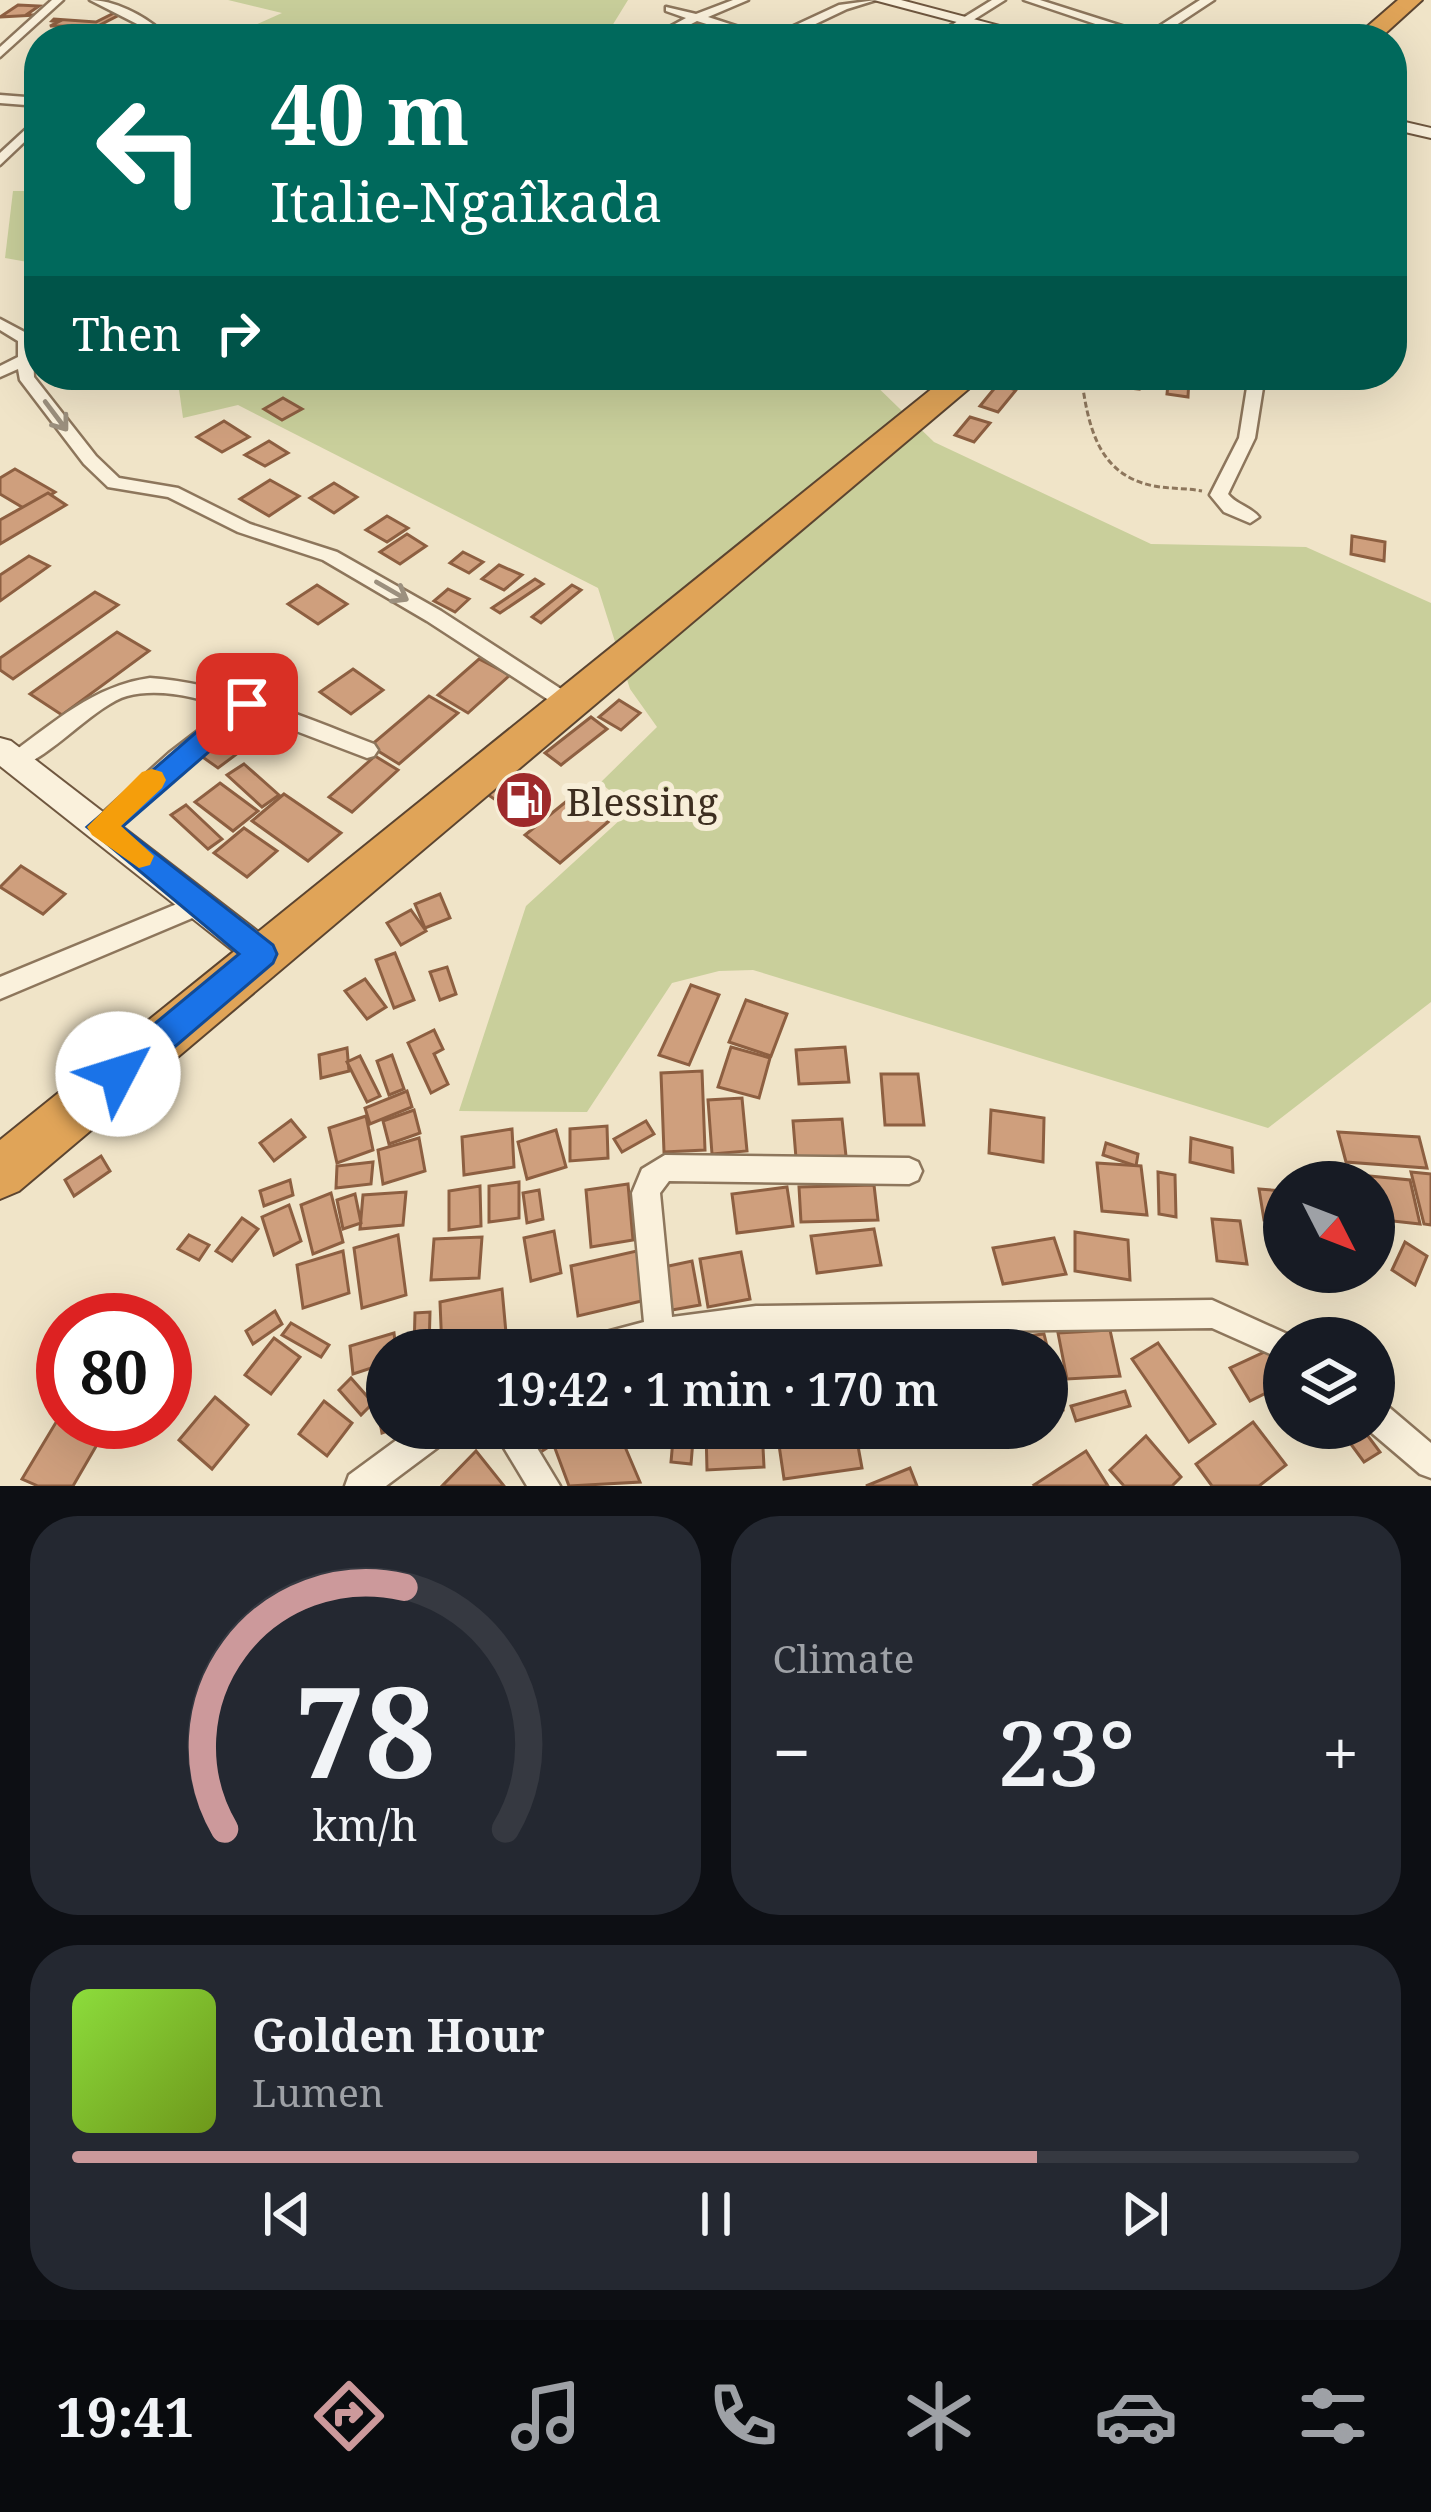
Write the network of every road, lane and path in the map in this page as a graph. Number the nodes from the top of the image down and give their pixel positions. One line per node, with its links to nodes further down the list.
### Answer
1 (58, 0): 13 (street)
2 (96, 0): 14 (street)
3 (743, 0): 11 (street)
4 (871, 0): 17 (street)
5 (882, 0): 12 (street)
6 (1000, 0): 12 (street)
7 (1028, 0): 20 (street)
8 (1208, 0): 21 (street)
9 (1412, 0): 22 (highway)
10 (670, 9): 11 (street)
11 (696, 17): 15 (street); 16 (street)
12 (964, 21): 18 (street); 19 (street)
13 (32, 24)
14 (145, 24)
15 (682, 24)
16 (718, 24)
17 (807, 24)
18 (959, 24)
19 (977, 24)
20 (1104, 24)
21 (1170, 24)
22 (1382, 24)
23 (24, 31): 24 (street)
24 (0, 53)
25 (24, 136): 26 (street)
26 (0, 160)
27 (24, 360): 28 (street)
28 (0, 372)
29 (36, 390): 36 (street, one-way to 36)
30 (952, 390): 36 (highway)
31 (1085, 390): 33 (path)
32 (1255, 390): 33 (street)
33 (1219, 495): 34 (street)
34 (1250, 517)
35 (247, 704): 37 (street); 38 (street); 39 (street)
36 (572, 705): 41 (highway)
37 (367, 750)
38 (8, 755): 39 (street)
39 (102, 827): 40 (street)
40 (201, 904): 41 (street); 42 (street)
41 (262, 954): 44 (highway)
42 (0, 988)
43 (909, 1171): 45 (street)
44 (0, 1173)
45 (659, 1329)
46 (689, 1329): 47 (street)
47 (1263, 1336)
48 (1395, 1433): 51 (street)
49 (409, 1449): 52 (street)
50 (520, 1449): 53 (street)
51 (1431, 1463)
52 (360, 1486)
53 (545, 1486)

